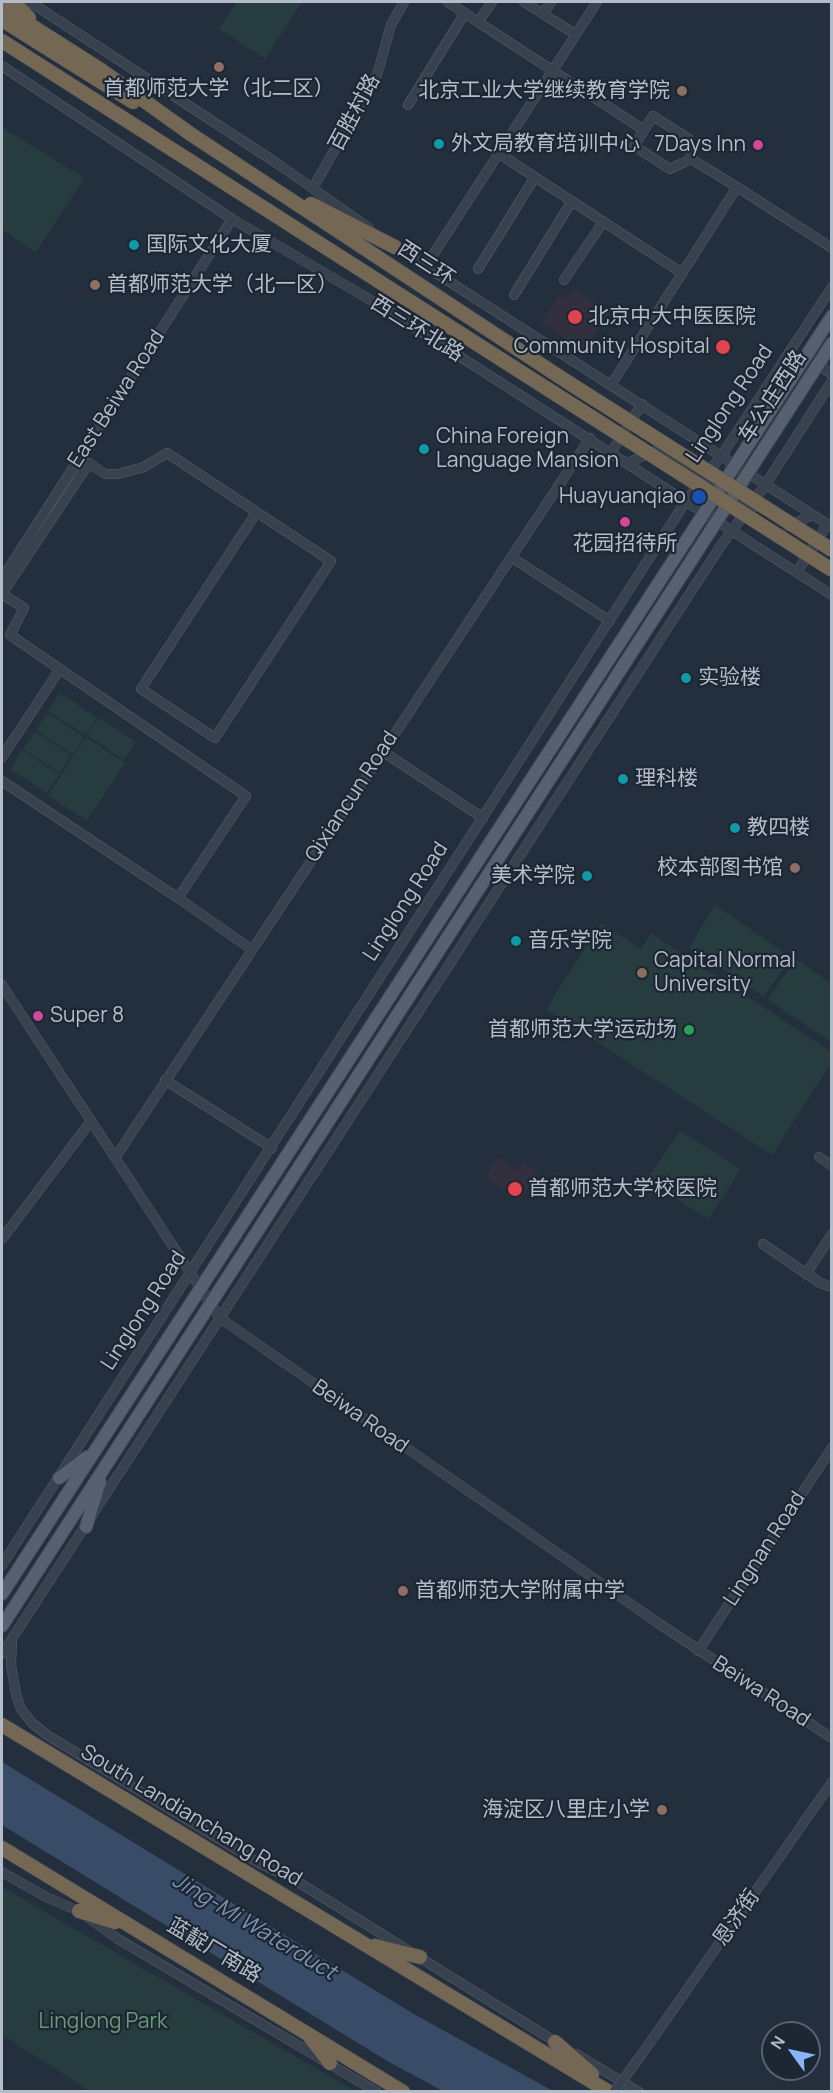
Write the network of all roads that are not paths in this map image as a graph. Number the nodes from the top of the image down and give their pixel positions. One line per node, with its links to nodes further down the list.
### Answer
1 (13, 2): 15 (highway)
2 (30, 2): 30 (street)
3 (404, 2): 30 (street, 百胜村路)
4 (448, 2): 10 (street)
5 (492, 2): 13 (street)
6 (524, 2): 11 (street)
7 (551, 2): 11 (street)
8 (597, 2): 16 (street)
9 (2, 7): 15 (highway, 西三环)
10 (465, 13): 13 (street); 21 (street)
11 (543, 14): 16 (street)
12 (2, 20): 20 (highway)
13 (478, 22): 19 (street)
14 (2, 28): 20 (highway)
15 (45, 34): 23 (highway, 西三环)
16 (575, 34): 19 (street)
17 (2, 41): 25 (highway, 西三环)
18 (2, 66): 32 (street, 西三环北路)
19 (551, 71): 22 (street); 24 (street)
20 (92, 83): 23 (highway); 25 (highway)
21 (408, 105)
22 (644, 130): 26 (street); 26 (street)
23 (192, 135): 27 (highway, 西三环)
24 (498, 153): 28 (street); 36 (street)
25 (181, 154): 69 (highway, 西三环, bridge)
26 (691, 159): 29 (street)
27 (253, 175): 34 (highway); 67 (highway, 西三环, bridge)
28 (535, 177): 31 (street); 37 (street)
29 (737, 187): 35 (street); 38 (street)
30 (313, 188): 34 (street)
31 (572, 201): 33 (street); 41 (street)
32 (232, 219): 49 (street, 西三环北路); 71 (street, East Beiwa Road)
33 (603, 222): 38 (street); 39 (street)
34 (395, 247): 36 (street)
35 (831, 248)
36 (425, 267): 47 (street)
37 (478, 269)
38 (682, 273): 47 (street)
39 (564, 280)
40 (831, 287): 51 (street, Linglong Road)
41 (514, 295)
42 (831, 316): 53 (main road, Linglong Road)
43 (830, 350): 44 (main road, 车公庄西路)
44 (818, 365): 45 (street); 54 (main road, 车公庄西路)
45 (831, 374)
46 (831, 381): 56 (street)
47 (611, 385): 48 (street)
48 (642, 404): 50 (street); 51 (street)
49 (590, 438): 50 (street, 西三环北路); 68 (street, Qixiancun Road)
50 (611, 452): 52 (street, 西三环北路)
51 (722, 455): 53 (street); 55 (street, Linglong Road)
52 (627, 462): 55 (street); 59 (street, 西三环北路)
53 (735, 464): 54 (street); 57 (main road, Linglong Road)
54 (748, 472): 56 (street); 58 (main road, 车公庄西路)
55 (705, 477): 57 (street); 59 (street, Linglong Road)
56 (766, 484): 60 (street); 63 (street)
57 (720, 487): 58 (street); 61 (main road, Linglong Road)
58 (733, 495): 60 (street); 64 (main road, 车公庄西路)
59 (686, 501): 61 (street, 西三环北路); 74 (street, Linglong Road)
60 (752, 507): 63 (street); 66 (street)
61 (703, 512): 64 (street, 西三环北路); 95 (main road, Linglong Road)
62 (256, 513): 62 (street); 72 (street)
63 (813, 515): 65 (street)
64 (716, 521): 66 (street, 西三环北路); 96 (main road)
65 (829, 526): 70 (street)
66 (734, 532): 70 (street, 西三环北路); 97 (street)
67 (831, 550)
68 (511, 557): 74 (street); 76 (street, Qixiancun Road)
69 (831, 570)
70 (797, 572): 73 (street, 西三环北路)
71 (2, 579)
72 (2, 594): 75 (street)
73 (831, 595)
74 (610, 621): 79 (street, Linglong Road)
75 (60, 669): 77 (street); 80 (street)
76 (382, 751): 79 (street); 81 (street, Qixiancun Road)
77 (2, 757)
78 (2, 782): 80 (street)
79 (483, 818): 85 (street, Linglong Road)
80 (178, 898): 81 (street)
81 (251, 949): 83 (street, Qixiancun Road)
82 (2, 985): 84 (street, Beiwa Road)
83 (165, 1080): 85 (street); 87 (street, Qixiancun Road)
84 (91, 1121): 87 (street, Beiwa Road); 90 (street)
85 (272, 1148): 93 (street, Linglong Road)
86 (819, 1157): 88 (street)
87 (115, 1158): 93 (street, Beiwa Road)
88 (831, 1166)
89 (831, 1234): 92 (street)
90 (2, 1239)
91 (763, 1245): 92 (street)
92 (806, 1274): 94 (street)
93 (191, 1275): 95 (street, Beiwa Road); 101 (street, Linglong Road)
94 (831, 1287)
95 (200, 1289): 96 (street, Beiwa Road); 99 (main road, Linglong Road)
96 (210, 1303): 97 (street, Beiwa Road); 100 (main road)
97 (220, 1318): 102 (street); 107 (street, Beiwa Road)
98 (831, 1448): 107 (street, Lingnan Road)
99 (95, 1451): 101 (main road); 104 (main road, Linglong Road)
100 (104, 1468): 102 (main road); 105 (main road)
101 (59, 1478): 103 (street, Linglong Road)
102 (86, 1527): 106 (street)
103 (2, 1565)
104 (2, 1594)
105 (2, 1626)
106 (12, 1638): 108 (street); 117 (street)
107 (698, 1651): 110 (street, Beiwa Road)
108 (2, 1654)
109 (2, 1725): 116 (highway, South Landianchang Road)
110 (831, 1738)
111 (831, 1782): 123 (street, 恩济街, bridge)
112 (2, 1848): 115 (highway, 蓝靛厂南路)
113 (2, 1872): 114 (street, 蓝靛厂南路)
114 (79, 1911): 115 (highway); 120 (street, 蓝靛厂南路)
115 (136, 1929): 118 (highway, 蓝靛厂南路)
116 (359, 1942): 117 (highway); 123 (highway)
117 (420, 1957): 119 (street)
118 (305, 2030): 120 (highway); 122 (highway, 蓝靛厂南路)
119 (555, 2042): 123 (highway); 124 (street)
120 (330, 2063): 121 (street, 蓝靛厂南路)
121 (377, 2091)
122 (403, 2091)
123 (611, 2091)
124 (639, 2091)

